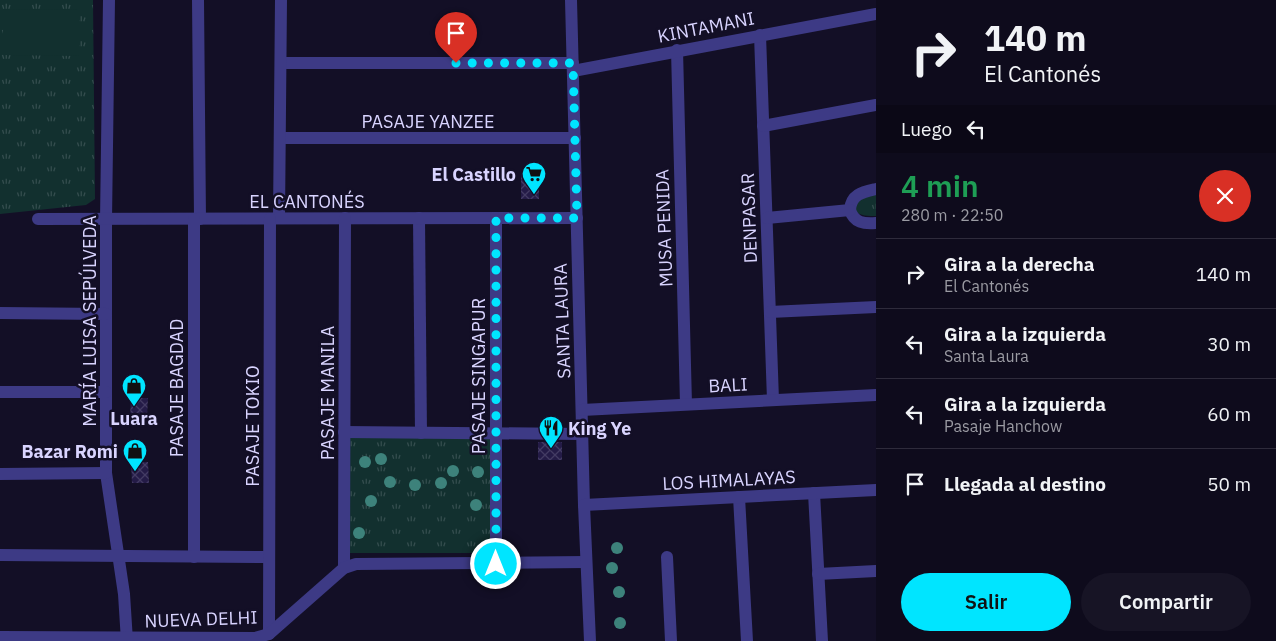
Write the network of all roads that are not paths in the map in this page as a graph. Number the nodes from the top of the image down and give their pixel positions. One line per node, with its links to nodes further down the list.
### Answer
1 (109, 0): 24 (street, MARÍA LUISA SEPÚLVEDA)
2 (198, 0): 23 (street, PASAJE BAGDAD)
3 (281, 0): 8 (street, PASAJE TOKIO)
4 (571, 0): 9 (street, SANTA LAURA)
5 (876, 14): 6 (street, KINTAMANI)
6 (760, 35): 7 (street, KINTAMANI); 11 (street, DENPASAR)
7 (677, 50): 9 (street, KINTAMANI); 34 (street, MUSA PENIDA)
8 (281, 63): 9 (street, KINTAMANI); 12 (street, PASAJE TOKIO)
9 (573, 67): 13 (street, SANTA LAURA)
10 (876, 106): 11 (street)
11 (763, 126): 21 (street, DENPASAR)
12 (280, 138): 13 (street, PASAJE YANZEE); 16 (street, PASAJE TOKIO)
13 (575, 138): 20 (street, SANTA LAURA)
14 (876, 190): 15 (street)
15 (850, 210): 21 (street); 25 (street)
16 (275, 218): 17 (street, EL CANTONÉS); 23 (street, EL CANTONÉS); 49 (street, PASAJE TOKIO)
17 (345, 218): 18 (street, EL CANTONÉS); 36 (street, PASAJE MANILA)
18 (419, 218): 19 (street, EL CANTONÉS); 37 (street)
19 (496, 218): 20 (street, EL CANTONÉS); 38 (street, PASAJE SINGAPUR)
20 (577, 218): 35 (street, SANTA LAURA)
21 (766, 218): 27 (street, DENPASAR)
22 (38, 219): 24 (street, EL CANTONÉS)
23 (197, 219): 24 (street, EL CANTONÉS); 48 (street, PASAJE BAGDAD)
24 (106, 220): 29 (street, MARÍA LUISA SEPÚLVEDA)
25 (876, 223)
26 (876, 307): 27 (street)
27 (770, 312): 33 (street, DENPASAR)
28 (0, 313): 29 (street)
29 (106, 314): 31 (street, MARÍA LUISA SEPÚLVEDA)
30 (0, 392): 31 (street)
31 (106, 392): 40 (street, MARÍA LUISA SEPÚLVEDA)
32 (876, 394): 33 (street, BALI)
33 (773, 400): 34 (street, BALI)
34 (686, 404): 35 (street, BALI)
35 (582, 410): 39 (street, SANTA LAURA)
36 (344, 432): 37 (street); 53 (street, PASAJE MANILA)
37 (421, 433): 38 (street)
38 (496, 434): 39 (street); 52 (street, PASAJE SINGAPUR)
39 (583, 434): 45 (street, SANTA LAURA)
40 (106, 472): 41 (street); 47 (street, MARÍA LUISA SEPÚLVEDA)
41 (0, 474)
42 (876, 490): 43 (street, LOS HIMALAYAS)
43 (814, 493): 44 (street, LOS HIMALAYAS); 55 (street)
44 (738, 497): 45 (street, LOS HIMALAYAS); 63 (street)
45 (584, 505): 51 (street, SANTA LAURA)
46 (0, 556): 47 (street)
47 (119, 556): 48 (street); 59 (street, MARÍA LUISA SEPÚLVEDA)
48 (194, 557): 49 (street)
49 (269, 557): 57 (street, PASAJE TOKIO)
50 (667, 557): 62 (street)
51 (586, 562): 52 (street); 61 (street, SANTA LAURA)
52 (496, 564): 53 (street)
53 (344, 568): 57 (street, NUEVA DELHI)
54 (876, 571): 55 (street)
55 (818, 574): 64 (street)
56 (0, 637): 58 (street, NUEVA DELHI)
57 (275, 637): 60 (street, NUEVA DELHI)
58 (48, 639): 59 (street, NUEVA DELHI)
59 (127, 640): 60 (street, NUEVA DELHI)
60 (209, 640)
61 (590, 641)
62 (671, 641)
63 (746, 641)
64 (822, 641)

